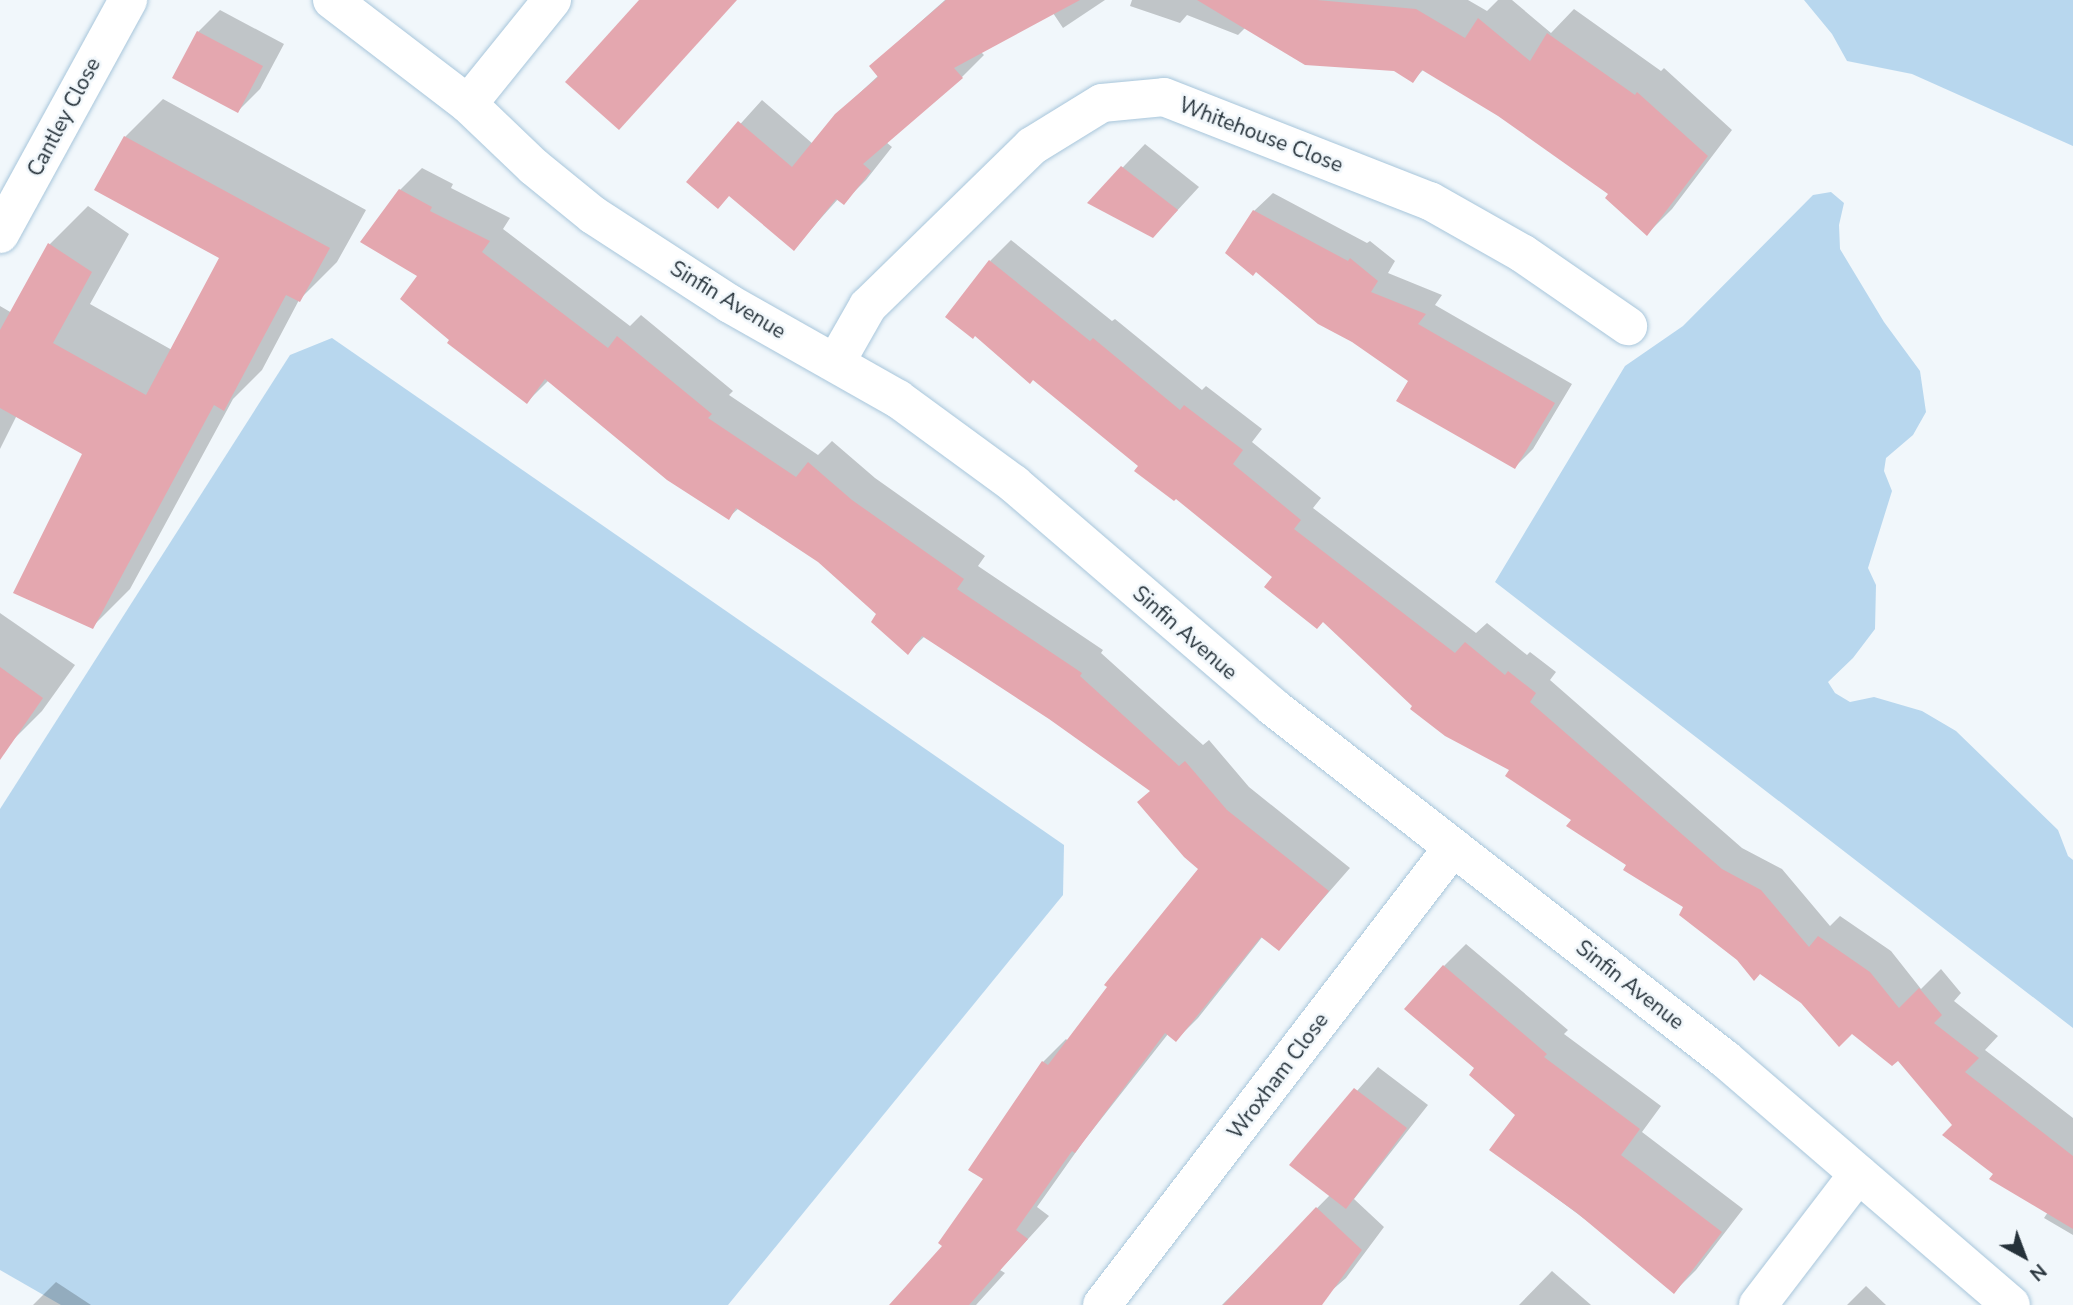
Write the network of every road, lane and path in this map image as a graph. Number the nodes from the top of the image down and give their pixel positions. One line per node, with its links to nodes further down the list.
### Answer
1 (128, 0): 5 (street, Cantley Close)
2 (332, 0): 4 (street, Sinfin Avenue)
3 (552, 0): 4 (street)
4 (468, 104): 7 (street, Sinfin Avenue)
5 (0, 234)
6 (1628, 326): 7 (street, Whitehouse Close)
7 (836, 362): 8 (street, Sinfin Avenue)
8 (1453, 847): 9 (street, Sinfin Avenue); 10 (street, Wroxham Close)
9 (1858, 1174): 11 (street); 12 (street, Sinfin Avenue)
10 (1102, 1305)
11 (1758, 1305)
12 (2011, 1305)

